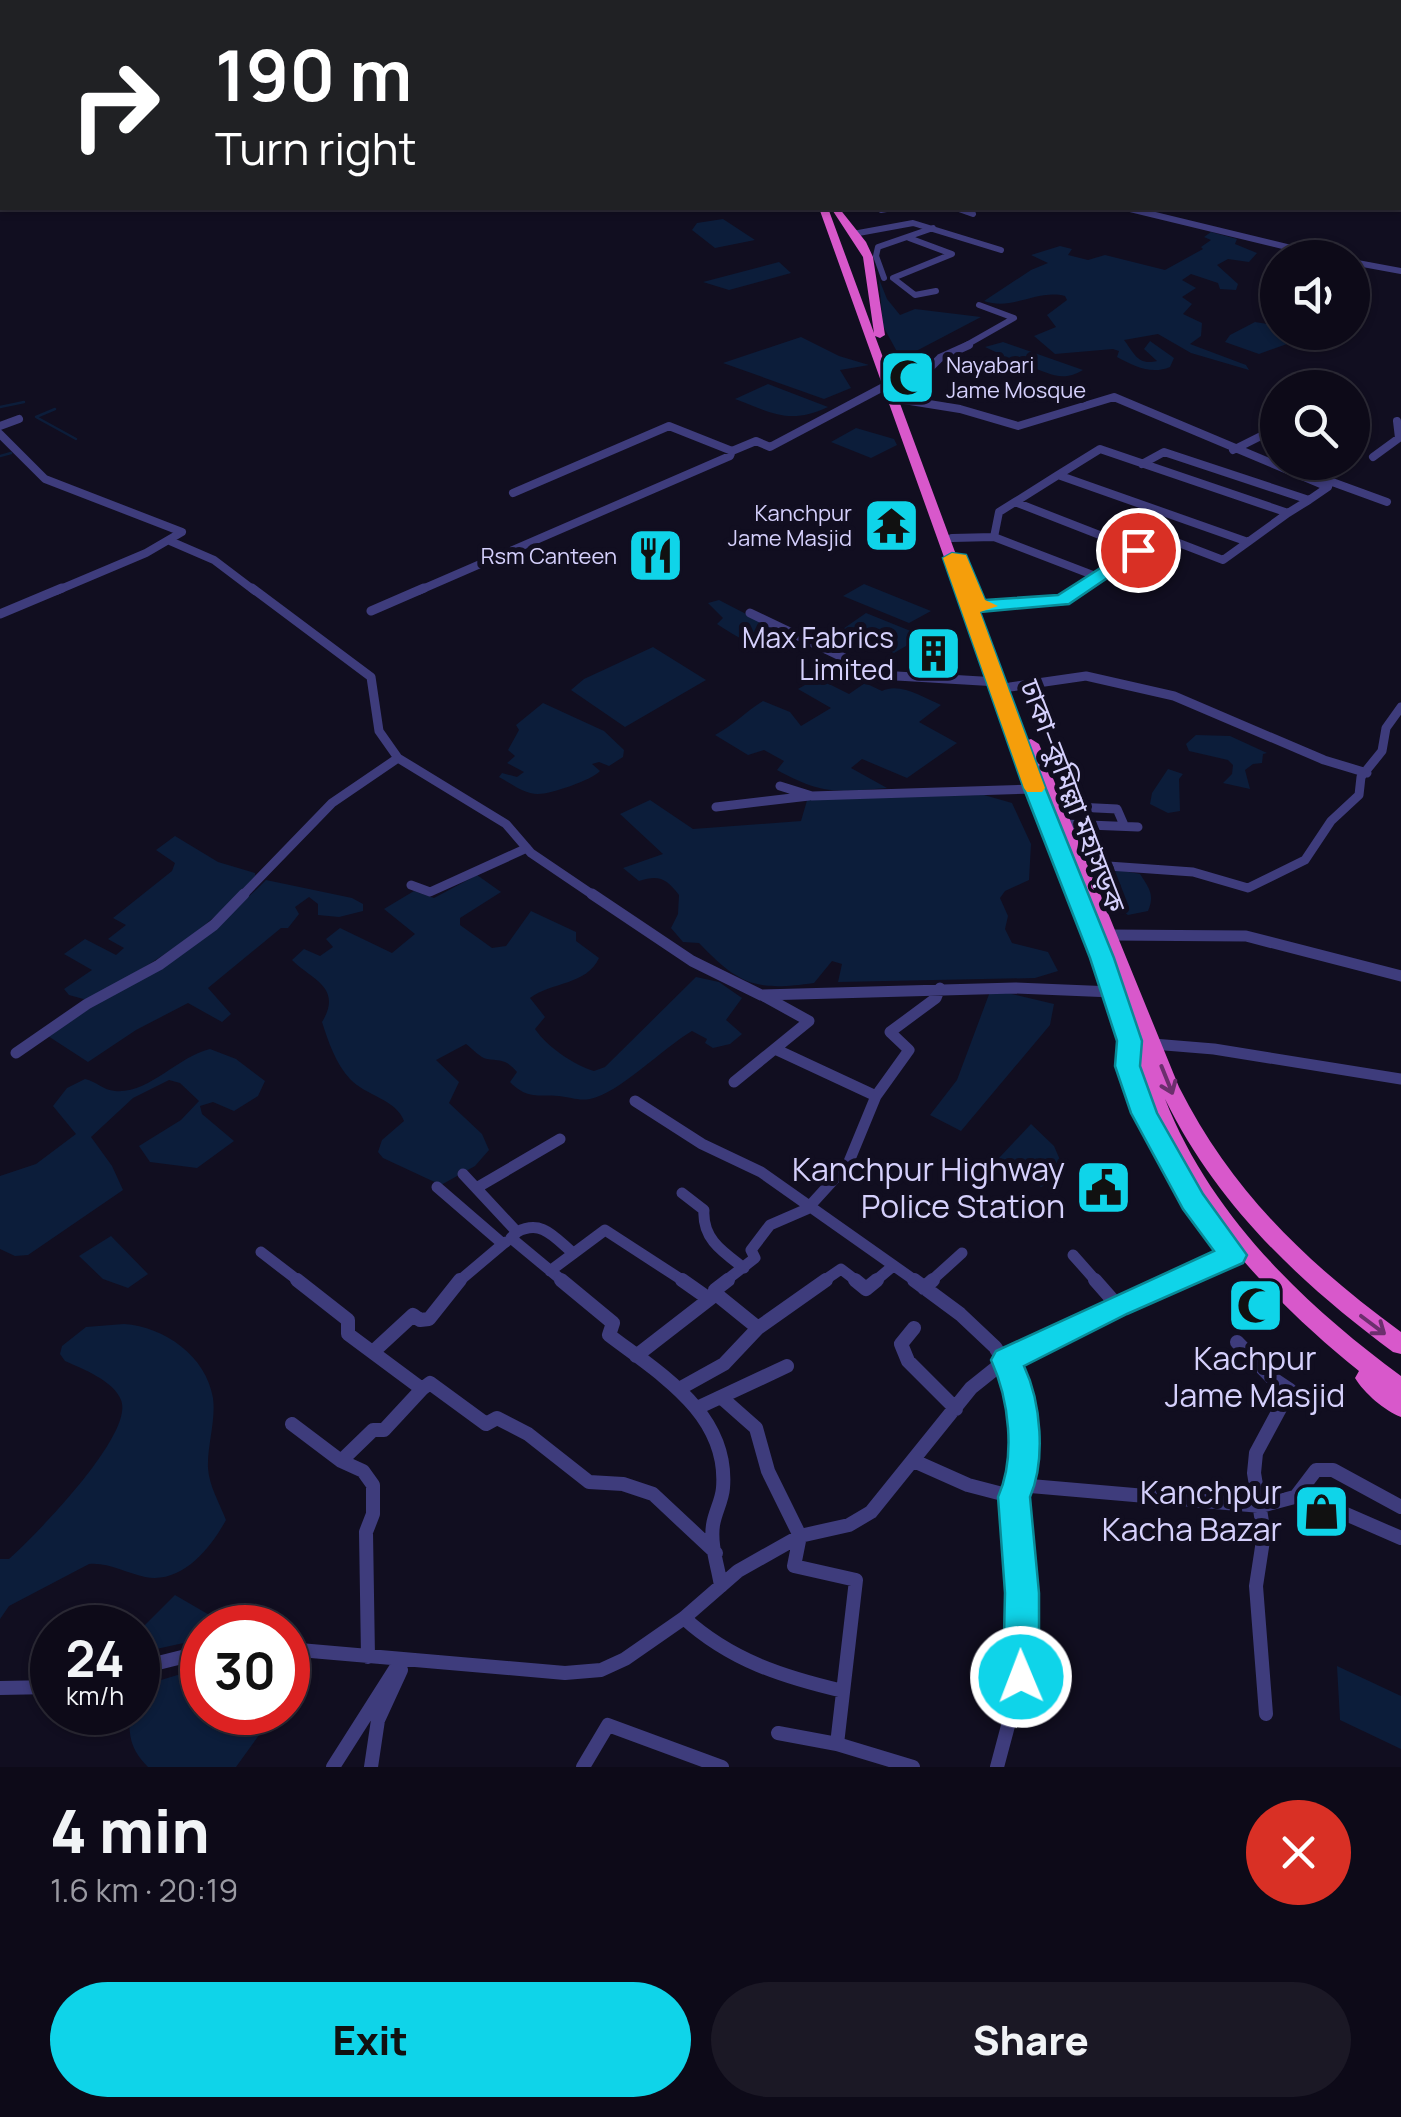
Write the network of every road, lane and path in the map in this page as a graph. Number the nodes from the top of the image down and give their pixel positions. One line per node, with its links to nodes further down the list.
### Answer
1 (823, 210): 11 (highway, ঢাকা–কুমিল্লা মহাসড়ক)
2 (836, 210): 7 (highway, ঢাকা–কুমিল্লা মহাসড়ক)
3 (962, 210): 5 (street)
4 (1134, 210): 9 (street)
5 (974, 214)
6 (934, 228): 7 (street); 8 (street); 10 (street)
7 (852, 234): 14 (highway, ঢাকা–কুমিল্লা মহাসড়ক)
8 (908, 238): 14 (street); 16 (street)
9 (1260, 241)
10 (1001, 250)
11 (842, 262): 14 (highway); 15 (highway, ঢাকা–কুমিল্লা মহাসড়ক)
12 (1370, 265): 13 (street)
13 (1401, 271)
14 (875, 273): 15 (highway); 18 (highway, ঢাকা–কুমিল্লা মহাসড়ক)
15 (848, 280): 18 (highway, ঢাকা–কুমিল্লা মহাসড়ক)
16 (936, 291)
17 (979, 304): 18 (street)
18 (891, 378): 19 (highway, ঢাকা–কুমিল্লা মহাসড়ক); 26 (street); 43 (highway, ঢাকা–কুমিল্লা মহাসড়ক)
19 (904, 400): 25 (street); 39 (highway, ঢাকা–কুমিল্লা মহাসড়ক)
20 (20, 419): 22 (street)
21 (1397, 421): 27 (street)
22 (0, 426)
23 (0, 434): 40 (street)
24 (1260, 436): 25 (street)
25 (1233, 450): 28 (street)
26 (732, 452): 33 (street); 46 (street)
27 (1373, 458)
28 (1260, 460)
29 (1142, 464): 30 (street); 34 (street); 37 (street)
30 (1058, 475): 35 (street); 41 (street)
31 (1311, 480): 34 (street)
32 (1320, 480): 36 (street)
33 (513, 494)
34 (1309, 500): 37 (street)
35 (1014, 502): 38 (street); 42 (street)
36 (1387, 502)
37 (1288, 514): 41 (street)
38 (994, 537): 39 (street); 44 (street)
39 (952, 538): 43 (highway, ঢাকা–কুমিল্লা মহাসড়ক)
40 (170, 542): 48 (street); 51 (street)
41 (1248, 542): 42 (street)
42 (1138, 550): 44 (street)
43 (956, 558): 45 (highway, ঢাকা–কুমিল্লা মহাসড়ক); 49 (highway, ঢাকা–কুমিল্লা মহাসড়ক)
44 (1098, 576): 45 (street)
45 (978, 606): 49 (highway, ঢাকা–কুমিল্লা মহাসড়ক)
46 (371, 611)
47 (750, 613): 49 (street)
48 (0, 614)
49 (1004, 685): 52 (street); 54 (highway, ঢাকা–কুমিল্লা মহাসড়ক); 56 (highway, ঢাকা–কুমিল্লা মহাসড়ক)
50 (1401, 706): 52 (street)
51 (398, 758): 61 (street); 72 (street)
52 (1367, 773): 62 (street)
53 (780, 786): 55 (street)
54 (1035, 789): 55 (street); 67 (highway, ঢাকা–কুমিল্লা মহাসড়ক)
55 (812, 796): 57 (street)
56 (1056, 806): 58 (highway, ঢাকা–কুমিল্লা মহাসড়ক); 59 (street)
57 (716, 807)
58 (1064, 824): 59 (street); 62 (highway, ঢাকা–কুমিল্লা মহাসড়ক)
59 (1124, 825): 60 (street)
60 (1138, 827)
61 (527, 848): 63 (street); 68 (street)
62 (1080, 864): 64 (highway, ঢাকা–কুমিল্লা মহাসড়ক)
63 (411, 885)
64 (1111, 935): 65 (street); 70 (highway, ঢাকা–কুমিল্লা মহাসড়ক)
65 (1401, 976)
66 (940, 988): 67 (street); 68 (street); 75 (street)
67 (1112, 992): 69 (highway, ঢাকা–কুমিল্লা মহাসড়ক)
68 (761, 994): 71 (street)
69 (1130, 1041): 87 (highway); 105 (highway, ঢাকা–কুমিল্লা মহাসড়ক)
70 (1153, 1044): 73 (street); 98 (highway, ঢাকা–কুমিল্লা মহাসড়ক, one-way to 98)
71 (775, 1050): 74 (street); 75 (street)
72 (16, 1053)
73 (1401, 1079)
74 (734, 1082)
75 (876, 1096): 82 (street)
76 (635, 1100): 82 (street)
77 (560, 1140): 80 (street)
78 (463, 1174): 80 (street)
79 (437, 1187): 83 (street)
80 (478, 1187): 83 (street)
81 (682, 1192): 90 (street)
82 (807, 1209): 89 (street); 90 (street)
83 (510, 1238): 85 (street); 91 (street); 99 (street)
84 (260, 1252): 99 (street)
85 (573, 1253): 91 (street); 93 (street)
86 (962, 1253): 92 (street)
87 (1233, 1255): 94 (street); 107 (highway)
88 (1072, 1256): 94 (street)
89 (893, 1266): 92 (street); 95 (street)
90 (744, 1268): 93 (street)
91 (550, 1271): 100 (street)
92 (924, 1288): 101 (street)
93 (712, 1296): 95 (street); 100 (street)
94 (1117, 1306): 101 (street)
95 (758, 1328): 104 (street)
96 (914, 1328): 109 (street)
97 (1238, 1342): 115 (street)
98 (1401, 1345)
99 (374, 1350): 103 (street)
100 (636, 1356): 104 (street)
101 (1006, 1360): 109 (street); 113 (street)
102 (788, 1366): 106 (street)
103 (422, 1388): 112 (street); 119 (street)
104 (679, 1389): 108 (street)
105 (1401, 1389)
106 (722, 1398): 108 (street); 117 (street)
107 (1401, 1407)
108 (697, 1408): 119 (street)
109 (956, 1409): 111 (street)
110 (292, 1424): 112 (street)
111 (914, 1461): 113 (street); 117 (street)
112 (340, 1462): 123 (street)
113 (1016, 1491): 115 (street); 136 (street)
114 (1297, 1494): 115 (street); 116 (street); 118 (street)
115 (1261, 1506): 128 (street)
116 (1401, 1507)
117 (800, 1536): 120 (street); 127 (street)
118 (1401, 1538)
119 (716, 1553): 120 (street)
120 (720, 1586): 121 (street)
121 (684, 1618): 124 (street); 127 (street)
122 (310, 1652): 123 (street)
123 (368, 1657): 124 (street)
124 (404, 1660): 131 (street); 132 (street)
125 (30, 1687): 126 (street)
126 (0, 1688)
127 (843, 1691): 130 (street)
128 (1266, 1714)
129 (778, 1733): 130 (street)
130 (837, 1744): 135 (street)
131 (332, 1767)
132 (371, 1767)
133 (583, 1767): 134 (street)
134 (722, 1767)
135 (913, 1767)
136 (997, 1767)

